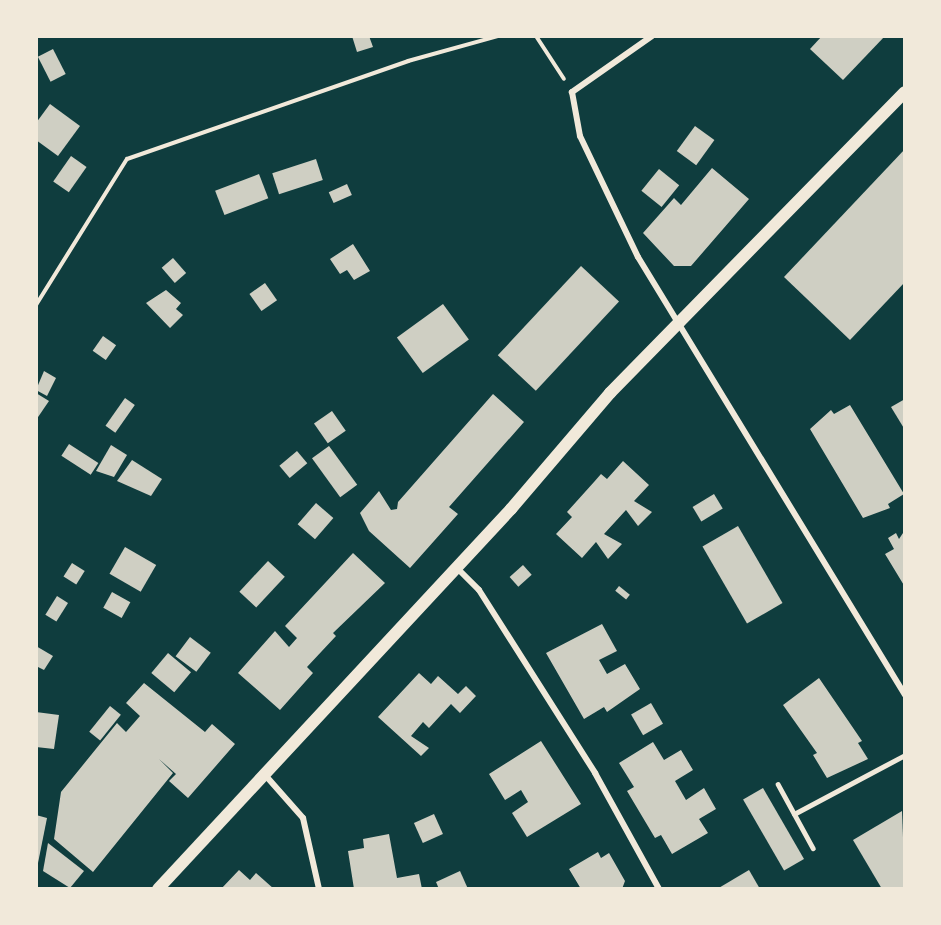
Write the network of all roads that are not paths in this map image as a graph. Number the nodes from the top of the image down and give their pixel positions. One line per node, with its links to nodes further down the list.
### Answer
1 (652, 36): 3 (street)
2 (905, 92): 3 (main road)
3 (681, 323): 4 (main road); 5 (street)
4 (457, 568): 7 (main road); 13 (street)
5 (905, 695)
6 (905, 755): 9 (lane)
7 (266, 776): 11 (main road); 12 (street)
8 (778, 784): 9 (lane)
9 (794, 814): 10 (lane)
10 (813, 848)
11 (158, 889)
12 (319, 889)
13 (659, 889)

